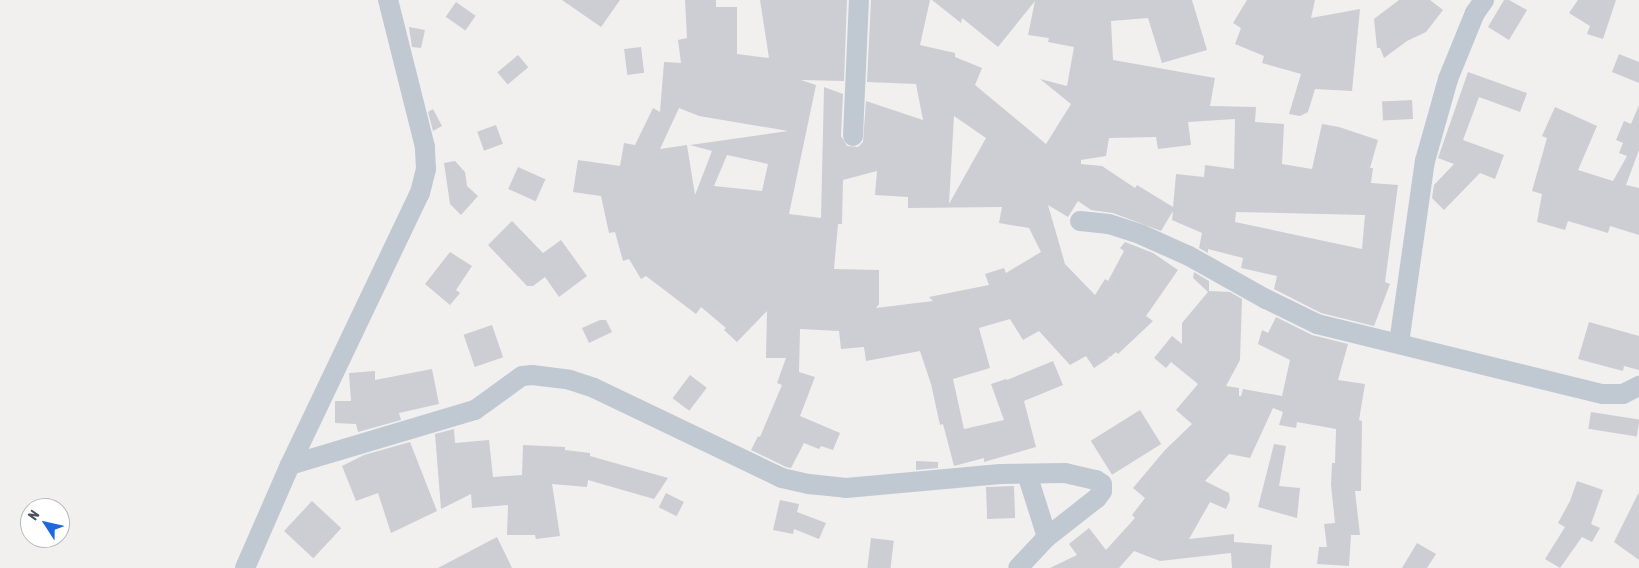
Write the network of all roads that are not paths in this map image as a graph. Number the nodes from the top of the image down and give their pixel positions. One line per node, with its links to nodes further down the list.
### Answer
1 (388, 0): 8 (street)
2 (859, 0): 4 (street)
3 (1484, 0): 6 (street)
4 (853, 136)
5 (1080, 221): 6 (street)
6 (1399, 342): 7 (street)
7 (1639, 386)
8 (290, 465): 9 (street); 11 (street)
9 (1026, 474): 10 (street); 10 (street)
10 (1047, 537): 12 (street)
11 (245, 568)
12 (1018, 568)

